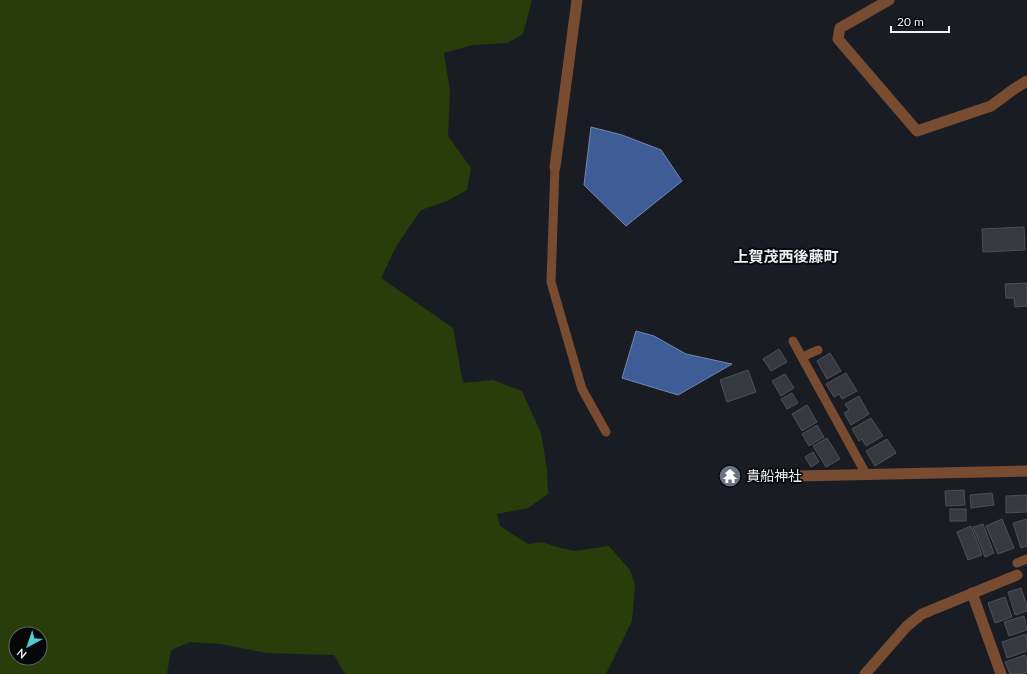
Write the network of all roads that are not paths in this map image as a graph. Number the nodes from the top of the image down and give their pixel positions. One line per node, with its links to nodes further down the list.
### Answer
1 (577, 0): 4 (street)
2 (889, 0): 3 (street)
3 (1027, 81)
4 (555, 167): 8 (lane)
5 (793, 341): 7 (lane)
6 (818, 350): 7 (lane)
7 (802, 357): 10 (lane)
8 (606, 432)
9 (1027, 471): 10 (street)
10 (866, 474): 11 (street)
11 (798, 476)
12 (1027, 559): 13 (lane)
13 (1017, 562)
14 (1016, 574): 15 (street)
15 (972, 593): 16 (street); 17 (street)
16 (865, 674)
17 (1001, 674)

